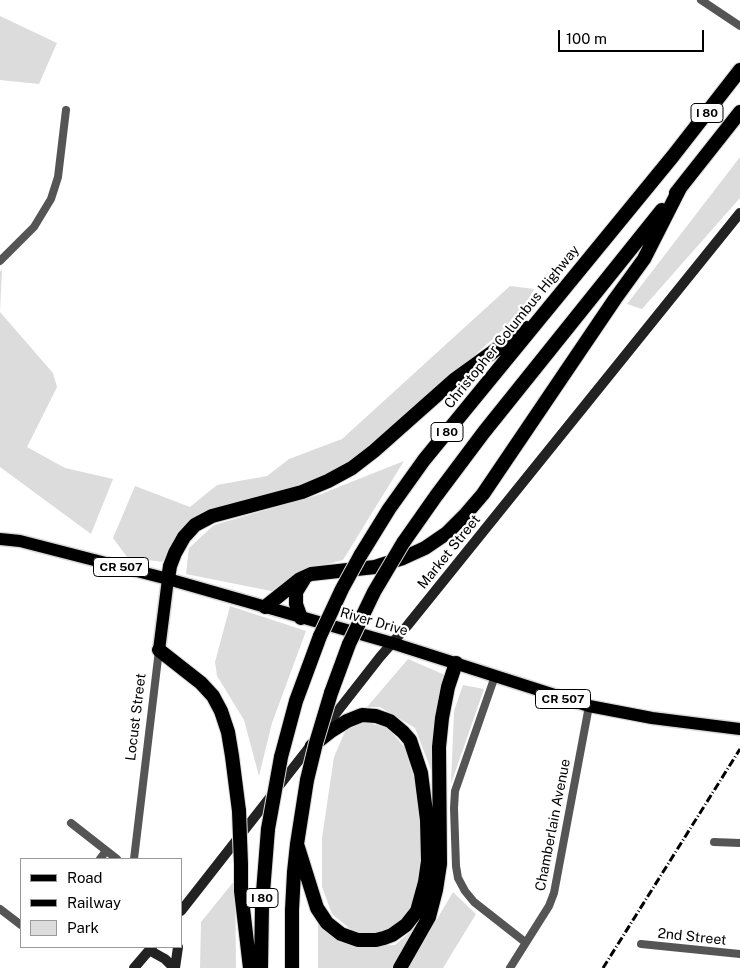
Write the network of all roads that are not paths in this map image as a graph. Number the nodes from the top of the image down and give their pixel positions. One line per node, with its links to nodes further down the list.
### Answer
1 (701, 0): 2 (street)
2 (740, 26)
3 (740, 70): 9 (highway, Christopher Columbus Highway / I 80)
4 (66, 110): 8 (street)
5 (740, 112): 6 (highway, I 80)
6 (680, 188): 11 (highway); 25 (highway, I 80, bridge)
7 (740, 213): 15 (main road, Market Street)
8 (0, 260)
9 (543, 316): 12 (highway); 41 (highway, Christopher Columbus Highway / I 80, bridge)
10 (0, 539): 12 (main road, River Drive / CR 507)
11 (311, 574): 13 (highway); 14 (highway)
12 (168, 579): 13 (main road, River Drive / CR 507); 16 (main road, Locust Street)
13 (265, 607): 14 (main road, River Drive / CR 507)
14 (301, 618): 15 (main road, River Drive / CR 507)
15 (392, 643): 17 (main road, River Drive / CR 507); 21 (main road, Market Street)
16 (159, 650): 29 (street, Locust Street); 40 (highway, bridge)
17 (456, 663): 18 (main road, River Drive / CR 507); 43 (highway)
18 (495, 676): 19 (main road, River Drive / CR 507); 33 (street)
19 (588, 706): 20 (main road, River Drive / CR 507); 33 (street, Chamberlain Avenue)
20 (740, 729)
21 (311, 746): 25 (highway); 31 (main road, Market Street)
22 (71, 823): 26 (street)
23 (714, 842): 24 (street)
24 (740, 843)
25 (297, 844): 42 (highway, I 80)
26 (106, 851): 27 (street); 28 (street)
27 (101, 858)
28 (116, 858)
29 (134, 858)
30 (0, 909): 32 (street)
31 (182, 910)
32 (20, 924)
33 (526, 942): 44 (street, Chamberlain Avenue)
34 (641, 944): 37 (street, 2nd Street)
35 (150, 948): 38 (main road); 39 (main road)
36 (178, 948): 39 (main road)
37 (740, 954)
38 (134, 968)
39 (175, 968)
40 (250, 968)
41 (261, 968)
42 (292, 968)
43 (400, 968)
44 (510, 968)

